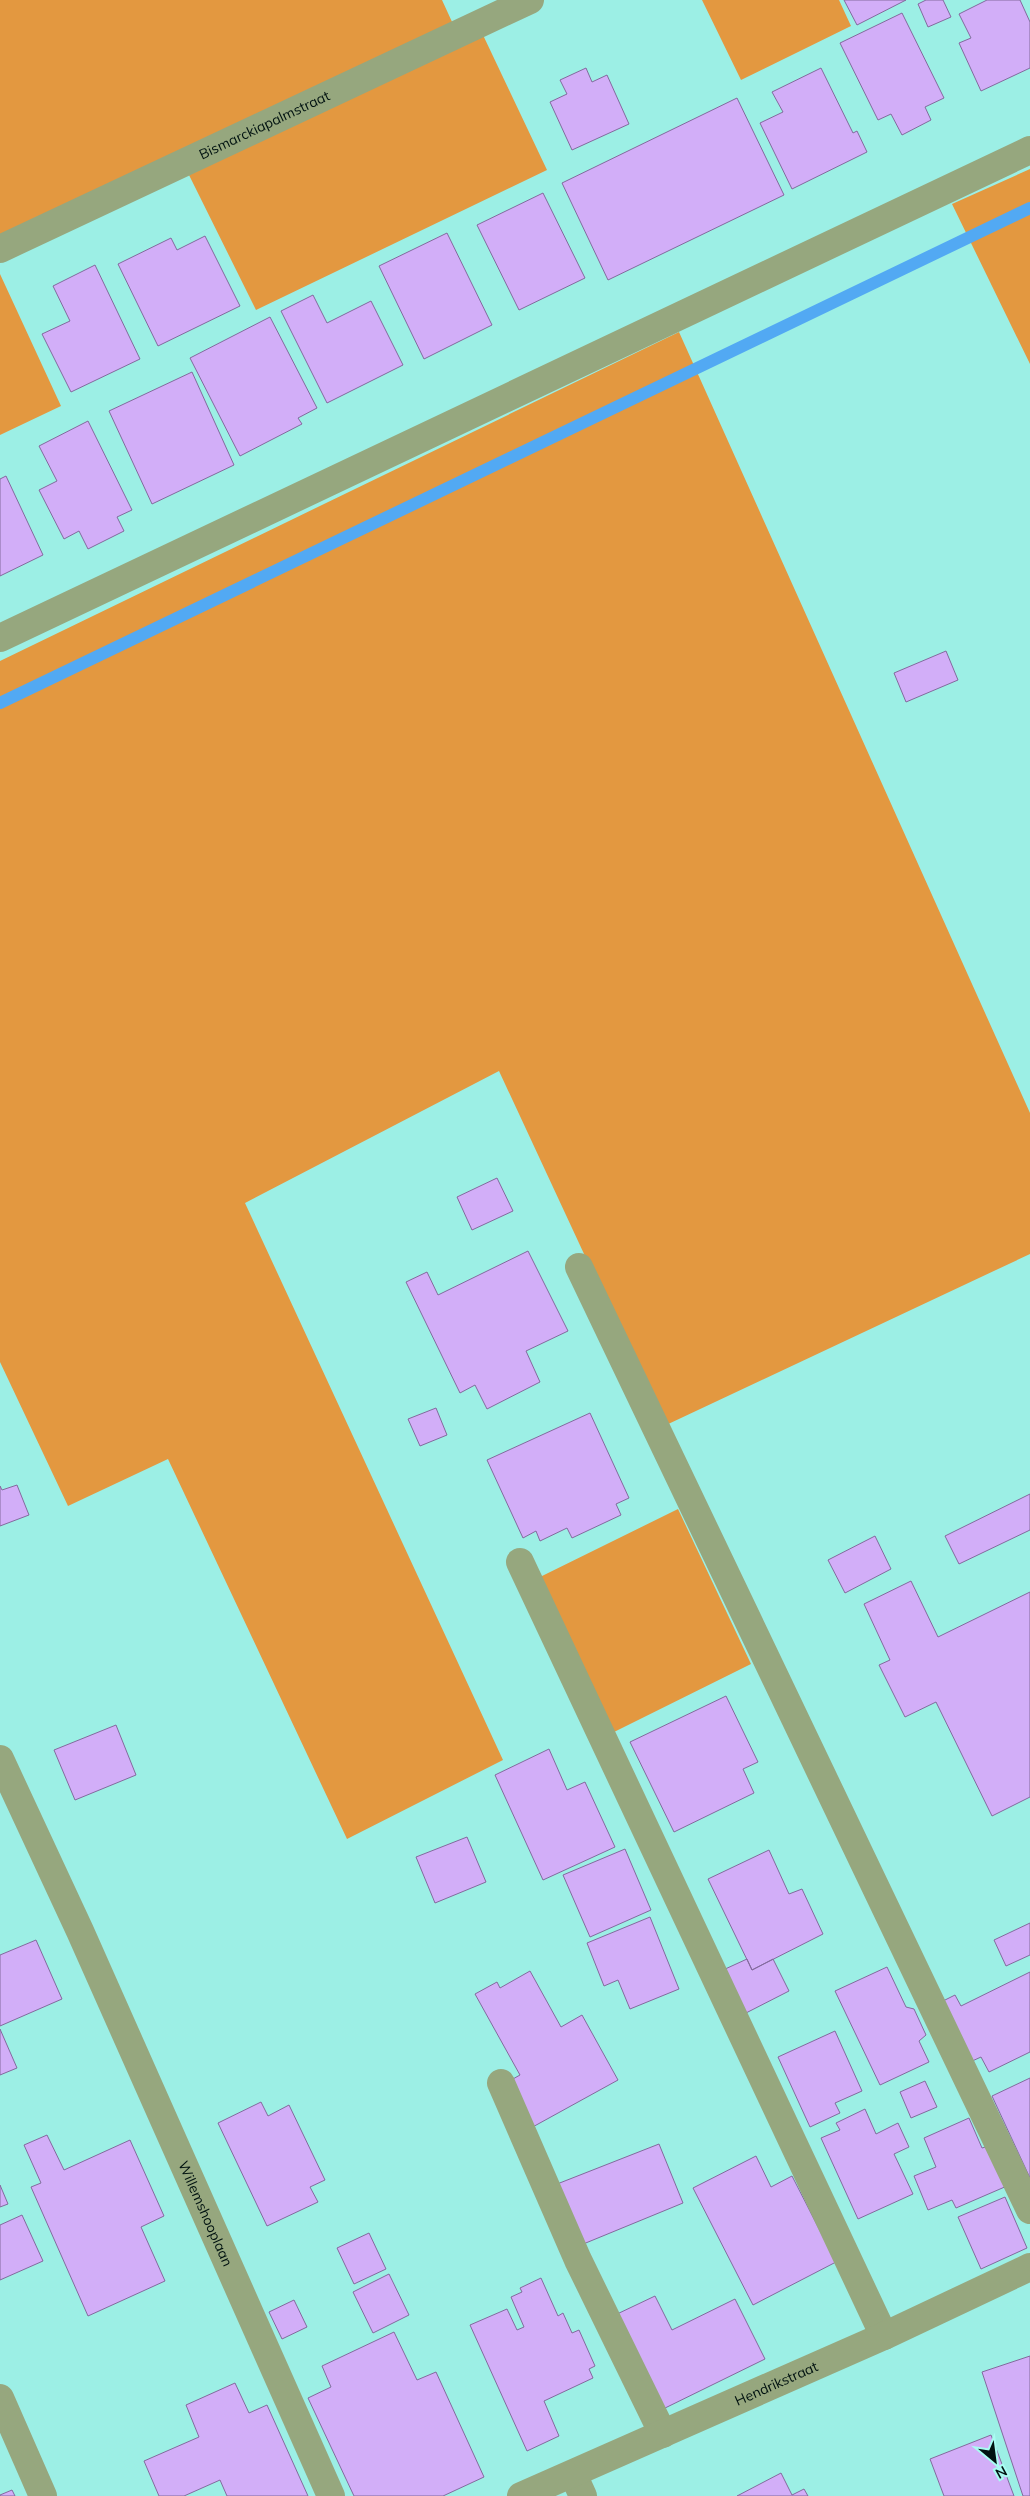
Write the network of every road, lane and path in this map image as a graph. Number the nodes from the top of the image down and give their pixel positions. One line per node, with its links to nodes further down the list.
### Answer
1 (530, 0): 3 (street, Bismarckiapalmstraat)
2 (1030, 150): 4 (street)
3 (0, 249)
4 (0, 638)
5 (579, 1267): 9 (street)
6 (520, 1562): 11 (street)
7 (0, 1759): 16 (street, Willemshooplaan)
8 (501, 2083): 13 (street)
9 (1030, 2210)
10 (1030, 2267): 11 (street, Hendrikstraat)
11 (884, 2336): 13 (street, Hendrikstraat)
12 (0, 2398): 15 (street)
13 (663, 2434): 14 (street, Hendrikstraat)
14 (578, 2485): 17 (street, Hendrikstraat)
15 (43, 2496)
16 (331, 2496)
17 (521, 2496)

